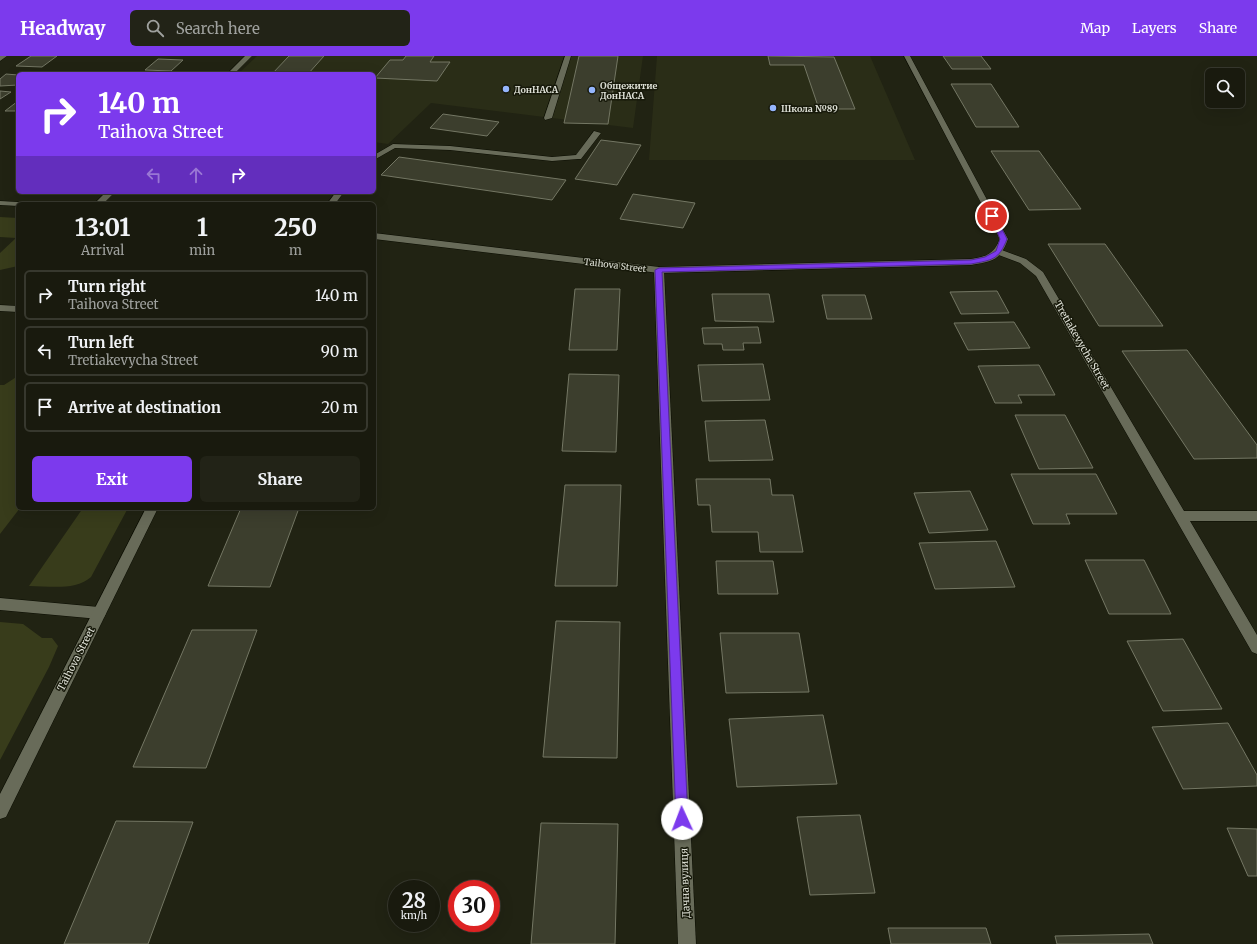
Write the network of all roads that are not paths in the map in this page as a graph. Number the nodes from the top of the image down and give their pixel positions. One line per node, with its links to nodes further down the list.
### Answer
1 (4, 56): 5 (street)
2 (249, 56): 6 (street)
3 (568, 56): 7 (street)
4 (906, 56): 15 (street)
5 (0, 59)
6 (232, 72)
7 (548, 118)
8 (597, 132): 9 (street)
9 (376, 157)
10 (109, 194): 11 (street)
11 (100, 202)
12 (0, 203): 13 (street)
13 (16, 204)
14 (376, 236): 16 (street, Taihova Street)
15 (999, 252): 16 (street, Taihova Street); 20 (street, Tretiakevycha Street)
16 (659, 270): 26 (street, Дачна вулиця)
17 (0, 308): 18 (street)
18 (16, 309)
19 (151, 510): 23 (street, Taihova Street)
20 (1182, 516): 21 (street); 24 (street, Tretiakevycha Street)
21 (1257, 516)
22 (0, 604): 23 (street)
23 (99, 614): 25 (street, Taihova Street)
24 (1257, 648)
25 (0, 811)
26 (687, 944)

